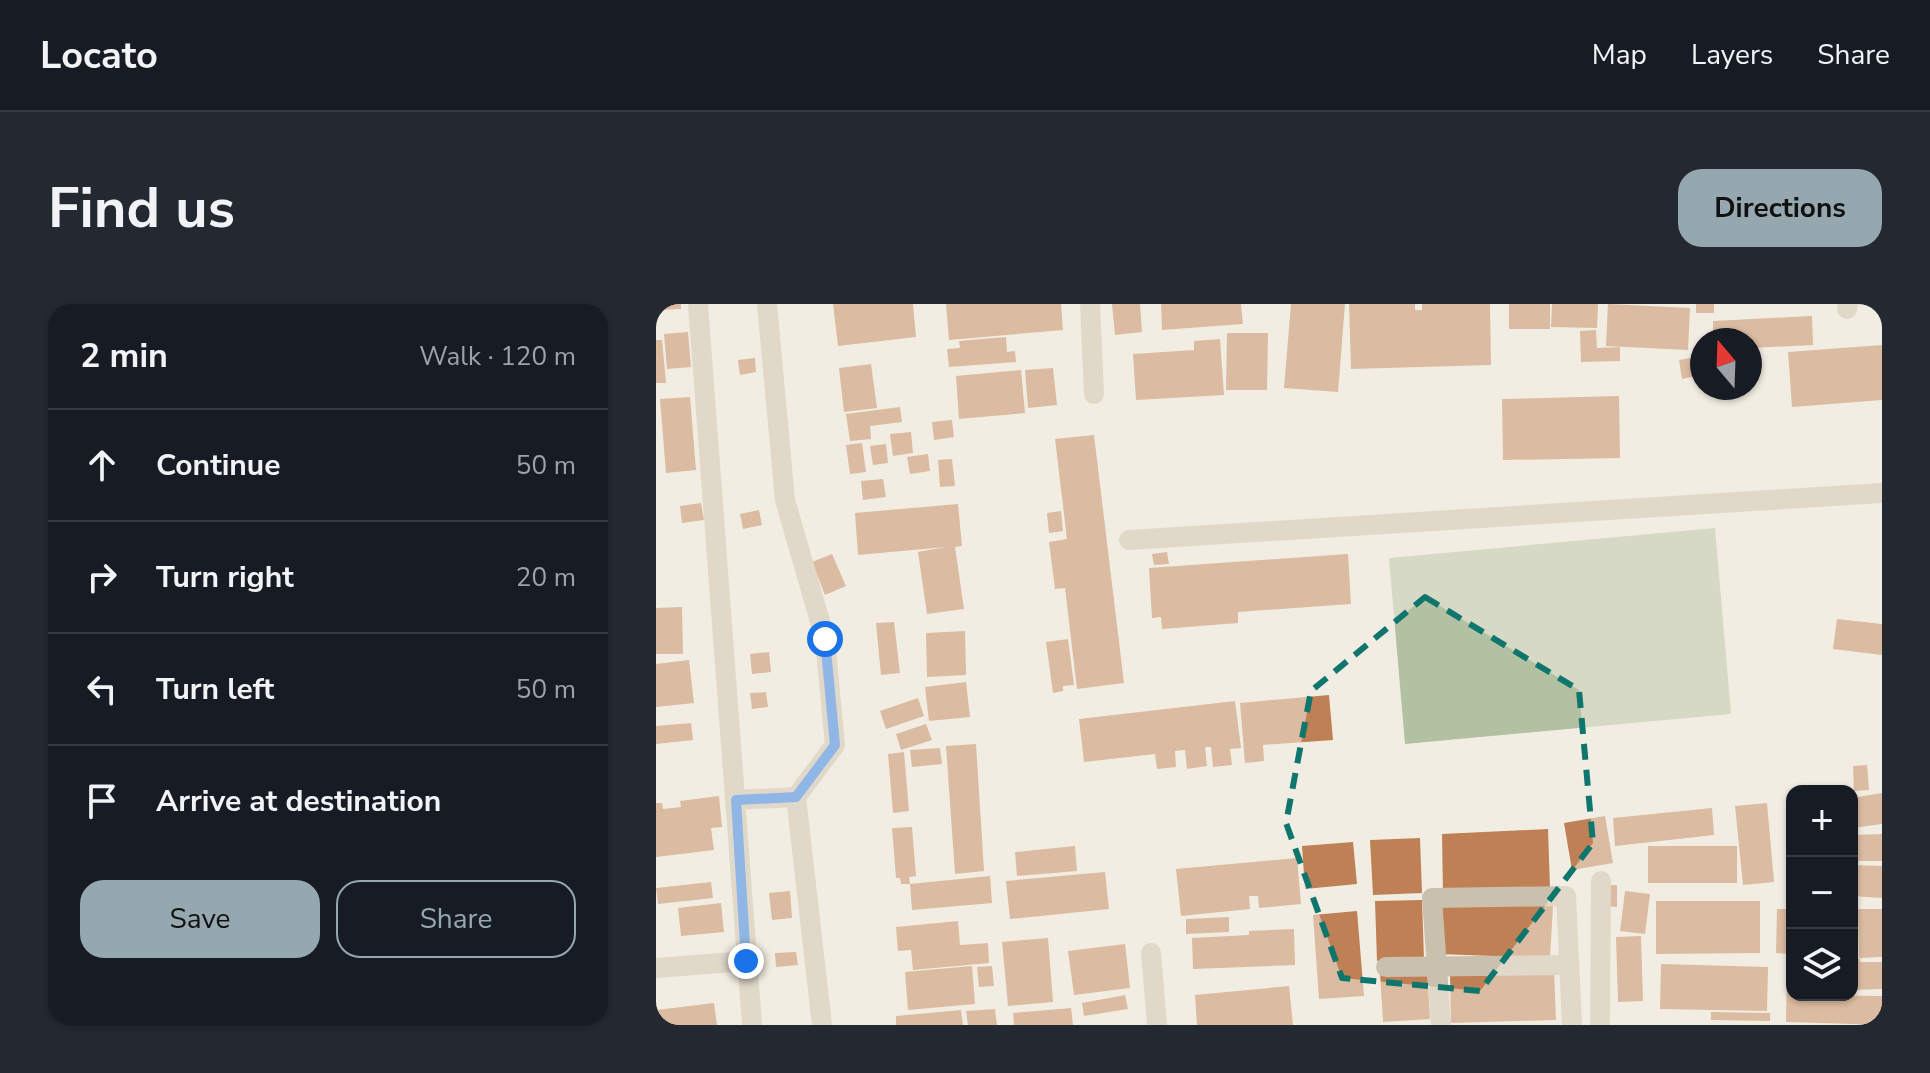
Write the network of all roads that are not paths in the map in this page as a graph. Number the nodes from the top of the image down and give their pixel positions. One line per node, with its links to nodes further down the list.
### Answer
1 (698, 304): 8 (street)
2 (767, 304): 7 (street)
3 (1090, 304): 4 (street)
4 (1094, 394)
5 (1882, 493): 6 (street)
6 (1129, 540)
7 (796, 797): 8 (street); 17 (street)
8 (736, 800): 11 (street)
9 (1601, 881): 21 (street)
10 (1151, 953): 18 (street)
11 (746, 961): 15 (street); 16 (street)
12 (1569, 965): 14 (street); 14 (street); 20 (street)
13 (1386, 967): 14 (street)
14 (1437, 967): 19 (street)
15 (656, 968)
16 (752, 1025)
17 (822, 1025)
18 (1157, 1025)
19 (1441, 1025)
20 (1572, 1025)
21 (1600, 1025)

